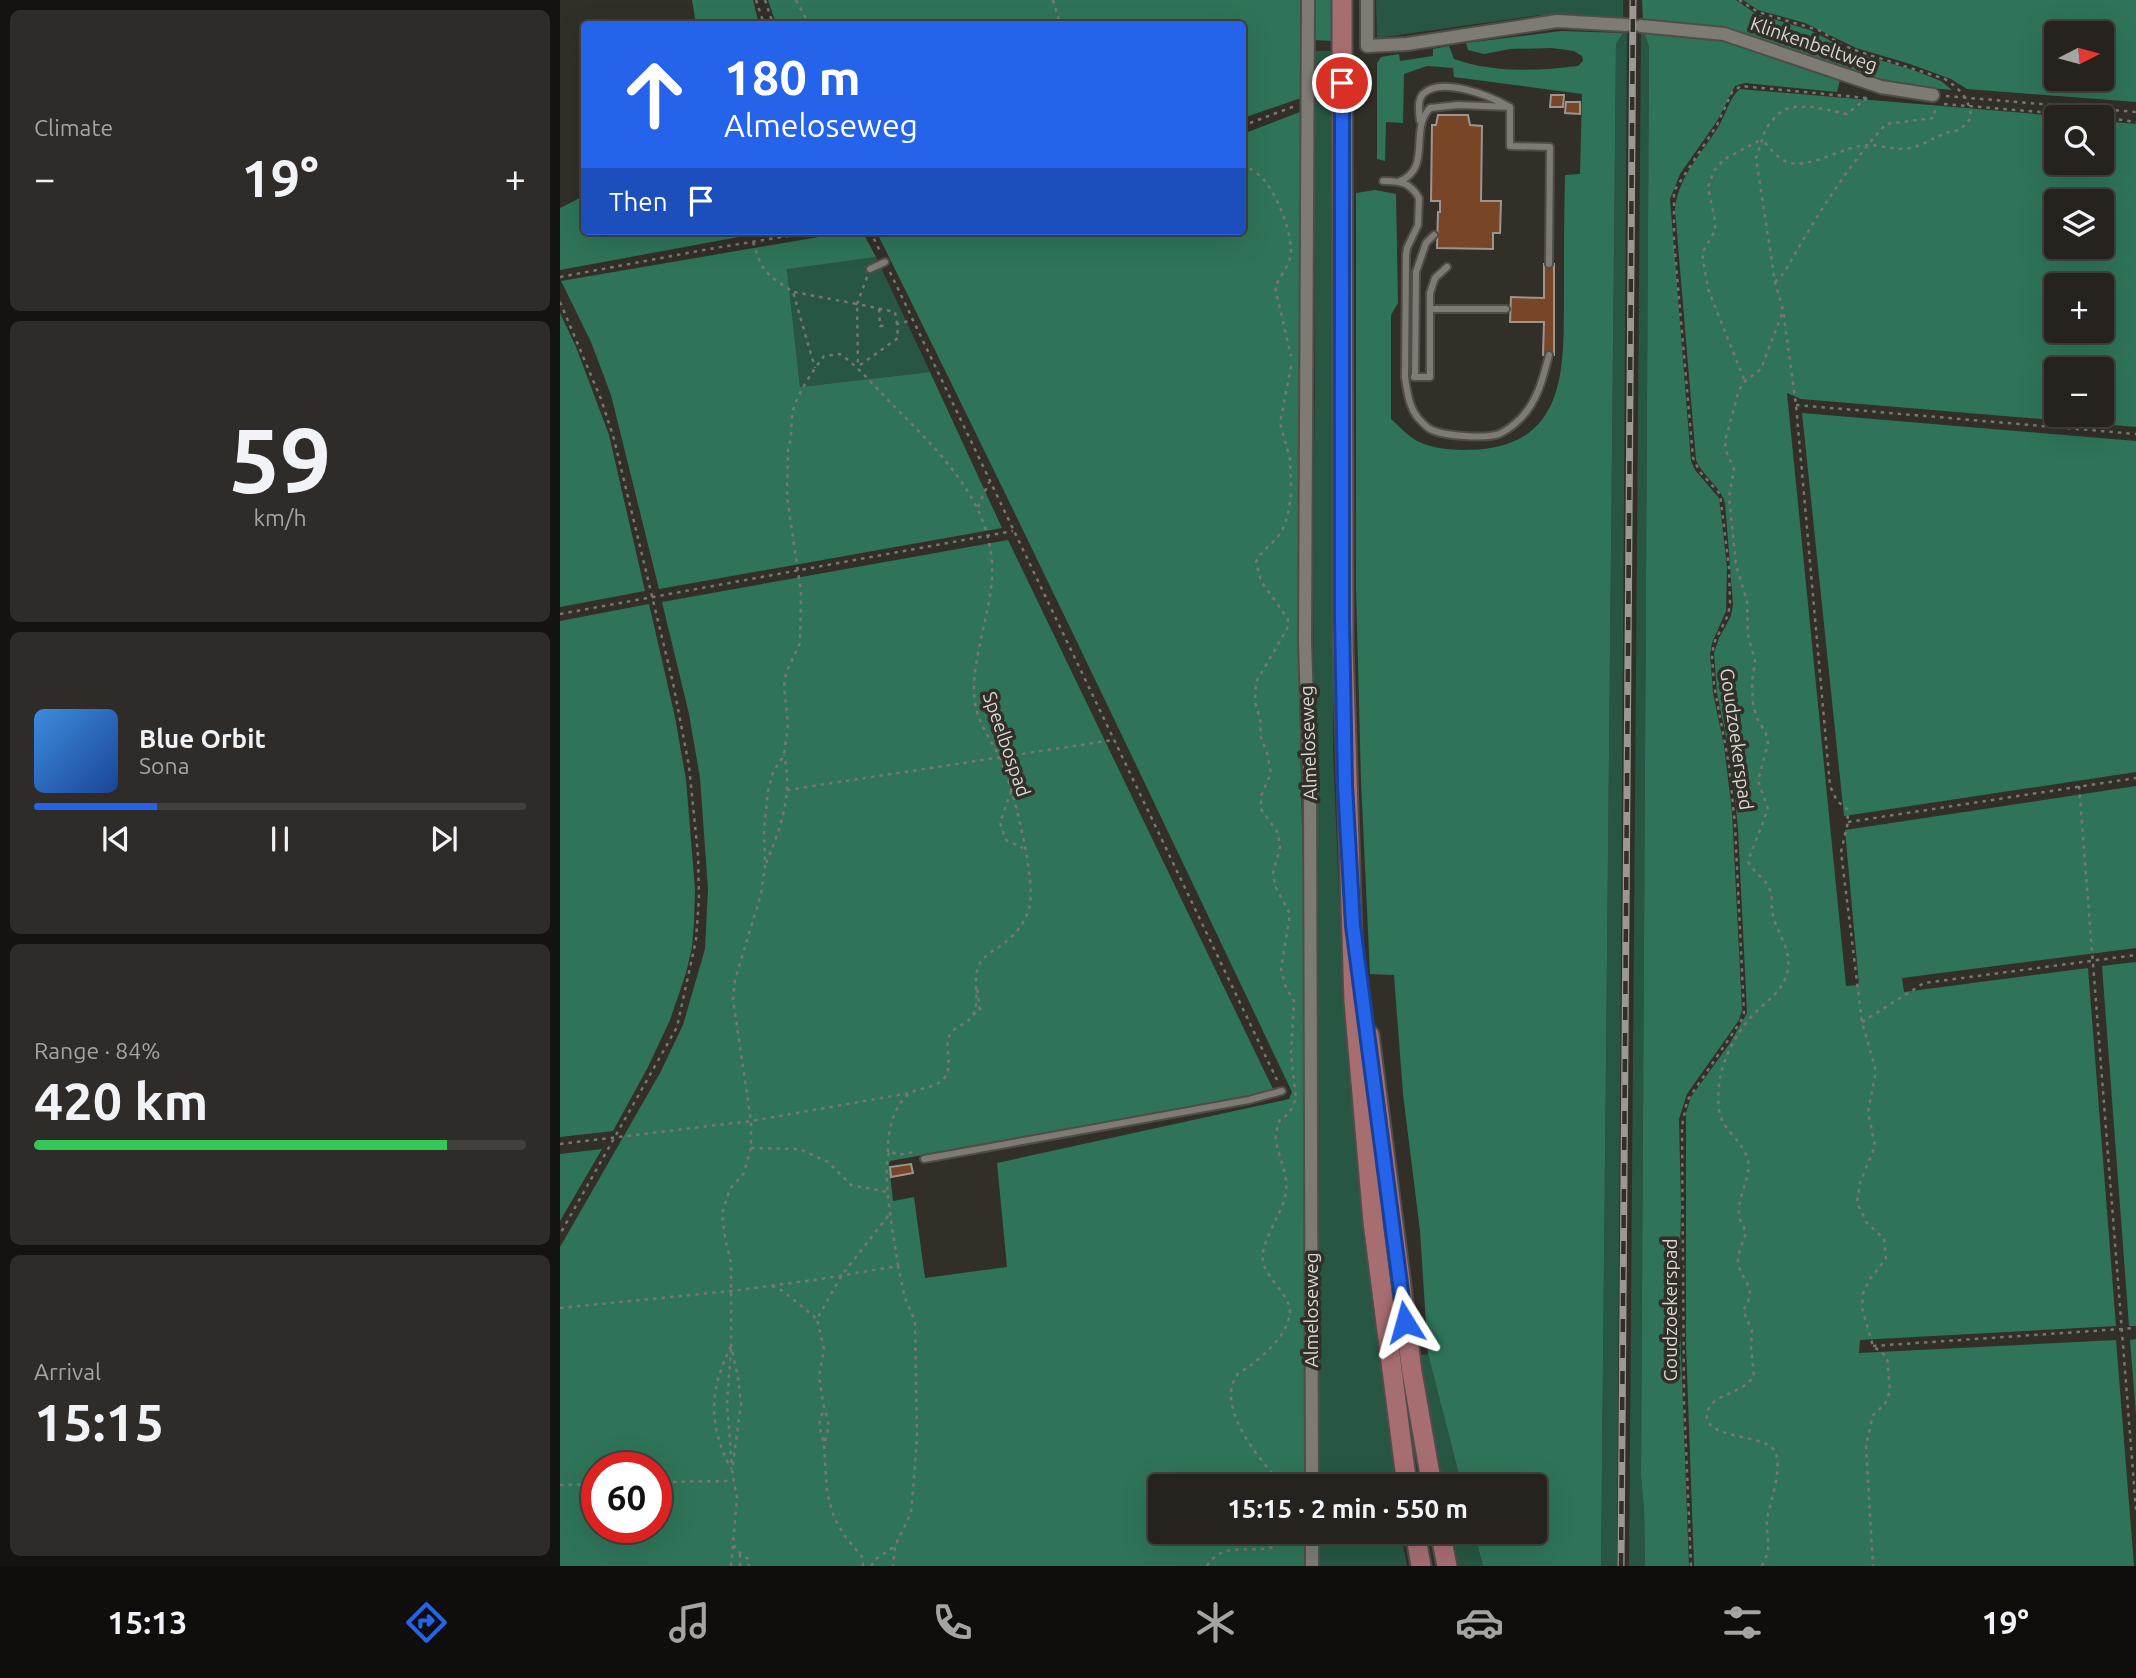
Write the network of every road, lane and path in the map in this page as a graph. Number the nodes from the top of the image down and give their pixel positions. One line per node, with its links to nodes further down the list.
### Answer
1 (756, 0): 9 (path)
2 (765, 0): 10 (path)
3 (796, 0): 11 (path)
4 (1053, 0): 12 (path)
5 (1308, 0): 19 (street, Almeloseweg)
6 (1342, 0): 80 (main road, Almeloseweg)
7 (1367, 0): 13 (street)
8 (1739, 0): 16 (path)
9 (763, 21)
10 (772, 21)
11 (807, 21)
12 (1059, 21)
13 (1626, 25)
14 (1641, 26): 20 (street, Klinkenbeltweg)
15 (1947, 96): 16 (path)
16 (1966, 97): 22 (path); 25 (path)
17 (1867, 98): 18 (path, Goudzoekerspad); 30 (path); 134 (path, Goudzoekerspad)
18 (1878, 98)
19 (1308, 101): 28 (path); 109 (street, Almeloseweg)
20 (1934, 101): 31 (path)
21 (1947, 105): 22 (path)
22 (1970, 106): 24 (path); 31 (path)
23 (1510, 107): 29 (lane); 29 (lane); 40 (lane)
24 (2044, 112)
25 (2136, 112)
26 (2114, 118): 27 (path)
27 (2136, 121)
28 (1246, 124)
29 (1420, 124): 34 (lane)
30 (1762, 139): 31 (path); 44 (path); 60 (path)
31 (1867, 145): 44 (path)
32 (1246, 166): 108 (path)
33 (1383, 181): 34 (lane)
34 (1400, 181): 58 (lane)
35 (794, 235): 38 (path)
36 (872, 235): 39 (path)
37 (1434, 235): 59 (lane)
38 (753, 242): 43 (path); 45 (path)
39 (885, 262): 42 (lane); 52 (path)
40 (1549, 264)
41 (1447, 267): 49 (lane)
42 (870, 269): 47 (path)
43 (560, 277)
44 (1775, 282): 51 (path)
45 (793, 292): 47 (path); 57 (path)
46 (560, 302): 68 (path)
47 (857, 304): 48 (path); 56 (path)
48 (879, 309): 53 (path); 54 (path)
49 (1430, 309): 50 (lane); 59 (lane)
50 (1506, 309)
51 (1783, 310): 60 (path); 61 (path)
52 (912, 320): 53 (path); 63 (path)
53 (897, 324): 56 (path)
54 (887, 326)
55 (1549, 355): 58 (lane)
56 (858, 366): 57 (path); 64 (path, Speelbospad)
57 (815, 368): 67 (path)
58 (1405, 377): 59 (lane)
59 (1415, 377)
60 (1745, 381): 135 (path)
61 (1796, 405): 62 (path); 77 (path)
62 (2136, 434)
63 (989, 481): 64 (path); 65 (path)
64 (978, 508): 66 (path, Speelbospad)
65 (1013, 531): 66 (path); 70 (path)
66 (988, 536): 67 (path); 72 (path, Speelbospad)
67 (798, 571): 68 (path); 71 (path)
68 (653, 598): 69 (path); 87 (path)
69 (560, 614)
70 (1113, 740): 72 (path); 84 (path)
71 (784, 755): 75 (path); 79 (path)
72 (999, 757): 75 (path); 76 (path, Speelbospad)
73 (2136, 778): 74 (path)
74 (2079, 786): 77 (path); 82 (path)
75 (787, 790): 79 (path)
76 (1011, 791): 78 (path, Speelbospad); 78 (path)
77 (1848, 822): 83 (path)
78 (1025, 849): 85 (path, Speelbospad)
79 (765, 866): 86 (path)
80 (1353, 926): 110 (main road); 111 (main road)
81 (2136, 955): 82 (path)
82 (2094, 960): 83 (path); 102 (path)
83 (1862, 1022): 104 (path)
84 (1282, 1091): 91 (lane)
85 (910, 1093): 86 (path); 90 (path)
86 (751, 1121): 87 (path); 89 (path)
87 (616, 1138): 88 (path); 94 (path)
88 (560, 1144)
89 (751, 1149): 92 (path); 98 (path)
90 (888, 1154): 91 (path); 92 (path)
91 (924, 1159)
92 (888, 1192): 93 (path)
93 (891, 1212): 95 (path); 96 (path)
94 (560, 1234)
95 (898, 1266): 96 (path); 122 (path)
96 (842, 1275): 97 (path); 100 (path)
97 (772, 1286): 98 (path); 100 (path)
98 (731, 1291): 99 (path); 103 (path)
99 (560, 1308)
100 (817, 1319): 105 (path)
101 (2136, 1328): 102 (path)
102 (2121, 1329): 104 (path); 116 (path)
103 (731, 1346): 107 (path); 107 (path); 107 (path)
104 (1873, 1346): 136 (path)
105 (823, 1403): 106 (path); 106 (path)
106 (824, 1444): 128 (path)
107 (732, 1471): 112 (path)
108 (1273, 1474)
109 (1312, 1474)
110 (1405, 1474)
111 (1430, 1474)
112 (734, 1481): 113 (path); 117 (path)
113 (672, 1482)
114 (581, 1484): 115 (path)
115 (560, 1485)
116 (2136, 1510)
117 (734, 1542): 123 (path); 125 (path)
118 (1281, 1544): 130 (path)
119 (1312, 1544): 131 (street)
120 (1417, 1544): 132 (main road)
121 (1443, 1544): 133 (main road)
122 (895, 1546): 124 (path); 129 (path)
123 (740, 1554): 126 (path); 127 (path)
124 (892, 1565)
125 (731, 1566)
126 (740, 1566)
127 (749, 1566)
128 (863, 1566)
129 (871, 1566)
130 (1207, 1566)
131 (1312, 1566)
132 (1421, 1566)
133 (1447, 1566)
134 (1691, 1566)
135 (1762, 1566)
136 (1872, 1566)

